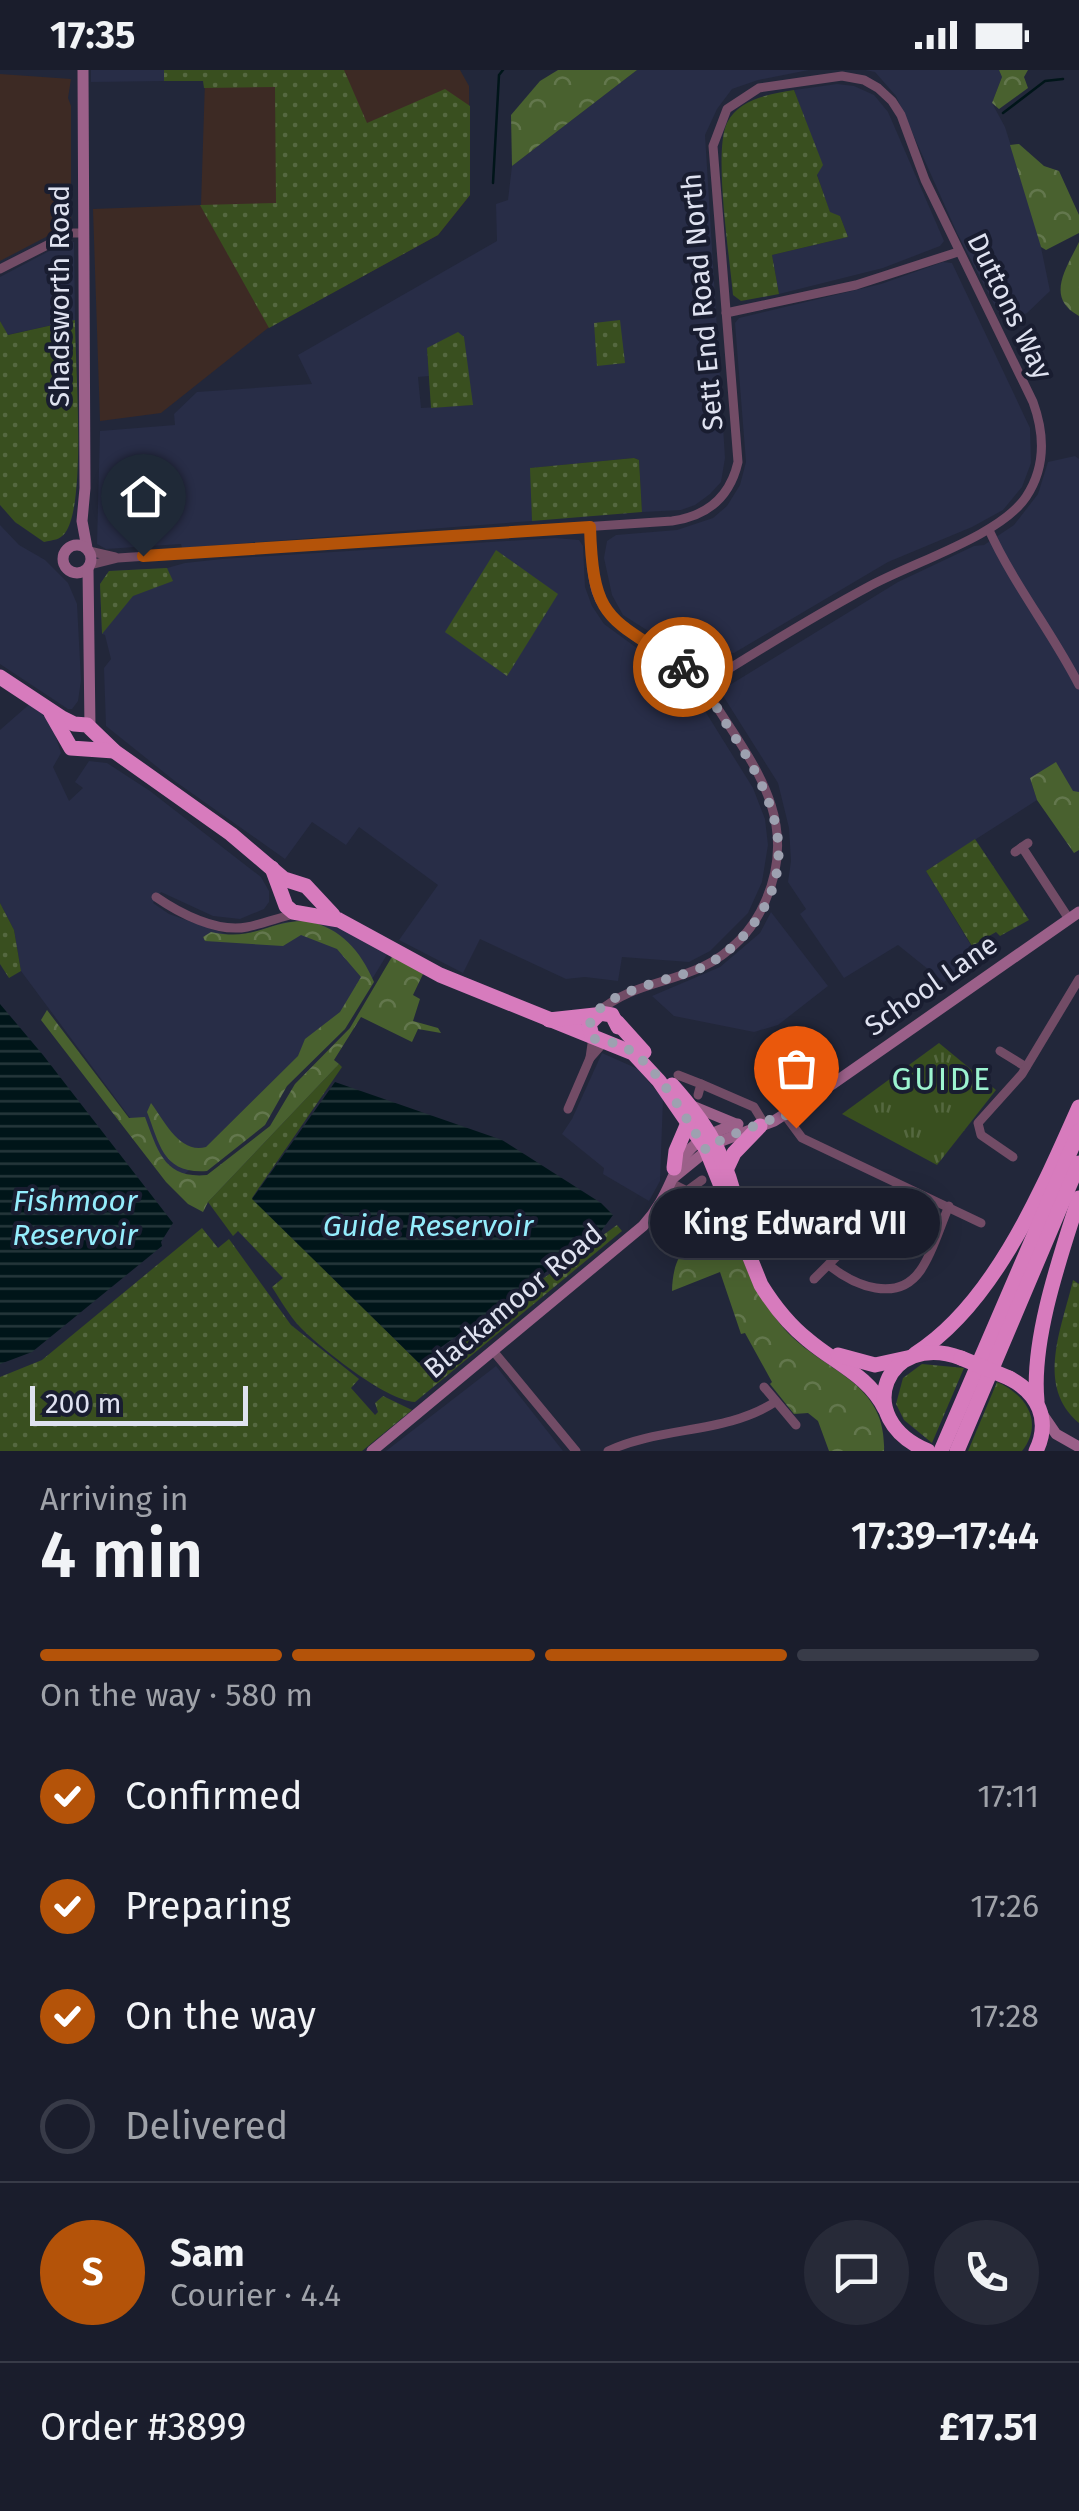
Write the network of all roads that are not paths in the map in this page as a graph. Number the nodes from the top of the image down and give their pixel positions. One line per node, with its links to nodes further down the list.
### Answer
1 (83, 70): 3 (main road, Shadsworth Road)
2 (864, 80): 4 (street, Duttons Way); 6 (street, Sett End Road North)
3 (82, 233): 5 (street); 7 (main road, Shadsworth Road)
4 (958, 252): 6 (street); 9 (street, Duttons Way)
5 (0, 269)
6 (726, 313): 8 (street, Sett End Road North)
7 (82, 521): 10 (main road, Shadsworth Road); 11 (main road, Shadsworth Road)
8 (590, 527): 12 (street, Sett End Road North); 17 (street)
9 (989, 530): 17 (street, Duttons Way); 18 (street)
10 (68, 548): 11 (main road); 14 (main road, Shadsworth Road)
11 (88, 550): 12 (street); 13 (main road, Shadsworth Road)
12 (118, 558): 13 (street)
13 (89, 567): 14 (main road); 15 (main road, Shadsworth Road)
14 (68, 570): 15 (main road, Shadsworth Road)
15 (87, 602): 20 (main road, Shadsworth Road)
16 (0, 677): 19 (highway)
17 (703, 684): 33 (street)
18 (1079, 686)
19 (49, 710): 20 (highway); 21 (highway)
20 (83, 726): 21 (highway); 22 (highway); 23 (highway)
21 (66, 742): 22 (highway)
22 (88, 748): 23 (highway)
23 (114, 751): 25 (highway)
24 (1022, 847): 29 (street)
25 (287, 893): 26 (highway); 28 (highway); 31 (street)
26 (312, 895): 28 (highway); 30 (highway)
27 (156, 897): 31 (street)
28 (299, 913): 30 (highway); 31 (street)
29 (1074, 916): 44 (main road, School Lane)
30 (339, 920): 35 (highway)
31 (262, 922)
32 (1079, 979): 39 (street)
33 (630, 991): 34 (street); 36 (street)
34 (595, 1015): 35 (highway); 36 (highway); 37 (highway)
35 (548, 1020): 37 (highway)
36 (616, 1021): 37 (highway); 41 (highway)
37 (599, 1039): 43 (street); 45 (highway)
38 (1000, 1051): 39 (street)
39 (1026, 1068): 50 (street)
40 (678, 1074): 41 (street)
41 (696, 1095): 46 (main road); 47 (street); 49 (highway)
42 (1079, 1107): 65 (highway)
43 (568, 1109)
44 (785, 1114): 47 (main road, School Lane); 59 (street)
45 (688, 1123): 49 (highway); 55 (highway)
46 (738, 1124): 47 (main road); 49 (main road)
47 (762, 1125): 49 (main road, School Lane); 54 (highway)
48 (1079, 1131): 77 (highway)
49 (708, 1142): 54 (highway); 55 (main road, Blackamoor Road); 57 (highway)
50 (995, 1145): 51 (street); 52 (street)
51 (988, 1157)
52 (1013, 1157)
53 (1079, 1163): 78 (highway)
54 (727, 1168): 65 (highway)
55 (675, 1175): 56 (street); 57 (main road); 64 (main road, Blackamoor Road)
56 (702, 1180)
57 (724, 1188): 69 (highway)
58 (1079, 1198): 68 (highway)
59 (949, 1206): 60 (street); 62 (street)
60 (981, 1223)
61 (837, 1256): 62 (street)
62 (830, 1266): 63 (street)
63 (814, 1279)
64 (494, 1352): 73 (main road, Blackamoor Road); 74 (street)
65 (911, 1356): 68 (highway, bridge); 69 (highway)
66 (764, 1387): 67 (street)
67 (774, 1402): 70 (street); 75 (street)
68 (1039, 1406): 71 (main road); 79 (highway)
69 (887, 1414): 72 (highway); 76 (highway)
70 (796, 1425)
71 (1079, 1448): 80 (main road)
72 (925, 1450)
73 (372, 1451)
74 (576, 1451)
75 (608, 1451)
76 (893, 1451)
77 (941, 1451)
78 (957, 1451)
79 (1036, 1451)
80 (1065, 1451)

